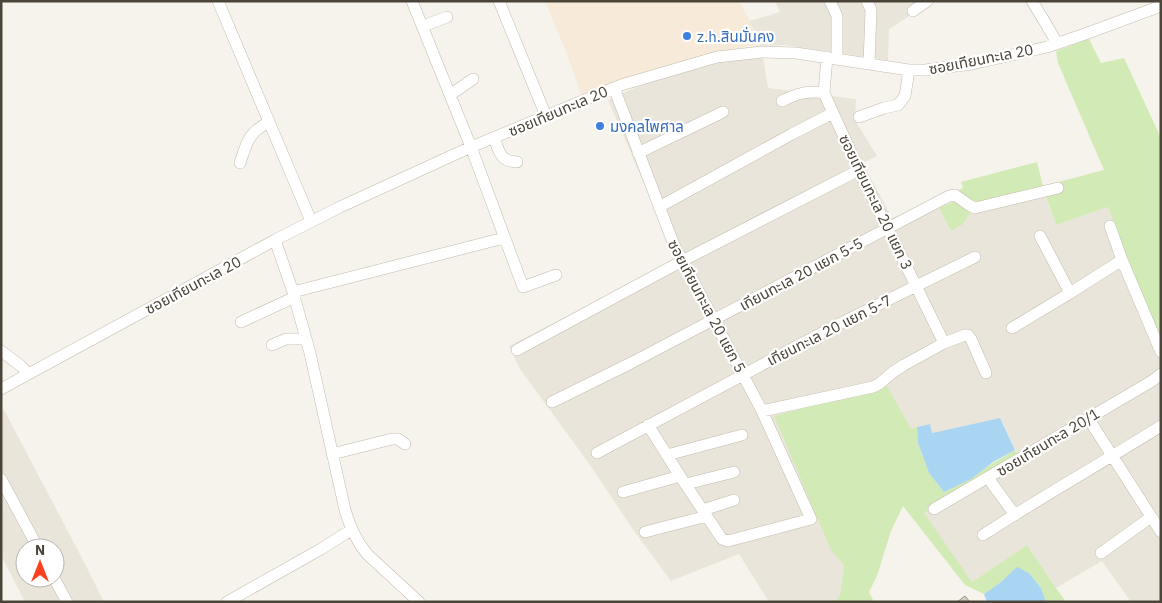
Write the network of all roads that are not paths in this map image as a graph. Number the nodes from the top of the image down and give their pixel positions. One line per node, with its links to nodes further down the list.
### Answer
1 (218, 1): 25 (street)
2 (412, 1): 11 (street)
3 (499, 1): 23 (street)
4 (830, 1): 13 (street, ซอยเทียนทะเล 20 แยก 3)
5 (867, 1): 14 (street)
6 (927, 1): 9 (street)
7 (1034, 2): 12 (street)
8 (1159, 10): 12 (street, ซอยเทียนทะเล 20)
9 (913, 11)
10 (446, 17): 11 (street)
11 (423, 26): 18 (street)
12 (1056, 43): 15 (street, ซอยเทียนทะเล 20)
13 (832, 58): 14 (street, ซอยเทียนทะเล 20); 17 (street, ซอยเทียนทะเล 20); 19 (street, ซอยเทียนทะเล 20 แยก 3)
14 (869, 64): 15 (street, ซอยเทียนทะเล 20)
15 (909, 70): 24 (street)
16 (473, 79): 18 (street)
17 (614, 88): 23 (street, ซอยเทียนทะเล 20); 28 (street, ซอยเทียนทะเล 20 แยก 5)
18 (450, 94): 27 (street)
19 (824, 94): 20 (street); 22 (street, ซอยเทียนทะเล 20 แยก 3)
20 (782, 101)
21 (723, 112): 28 (street)
22 (833, 113): 31 (street, ซอยเทียนทะเล 20 แยก 3); 33 (street)
23 (546, 116): 26 (street, ซอยเทียนทะเล 20)
24 (859, 117)
25 (269, 122): 30 (street); 34 (street)
26 (494, 138): 27 (street, ซอยเทียนทะเล 20); 29 (street)
27 (471, 147): 34 (street, ซอยเทียนทะเล 20); 38 (street)
28 (638, 153): 33 (street, ซอยเทียนทะเล 20 แยก 5)
29 (517, 162)
30 (240, 163)
31 (859, 170): 36 (street, ซอยเทียนทะเล 20 แยก 3); 42 (street)
32 (1058, 188): 36 (street, เทียนทะเล 20 แยก 5-5)
33 (659, 207): 42 (street, ซอยเทียนทะเล 20 แยก 5)
34 (311, 221): 39 (street, ซอยเทียนทะเล 20)
35 (1110, 226): 41 (street)
36 (888, 228): 44 (street, ซอยเทียนทะเล 20 แยก 3); 47 (street, เทียนทะเล 20 แยก 5-5)
37 (1040, 236): 45 (street)
38 (504, 238): 43 (street); 46 (street)
39 (275, 240): 46 (street); 57 (street, ซอยเทียนทะเล 20)
40 (975, 257): 44 (street, เทียนทะเล 20 แยก 5-7)
41 (1122, 260): 45 (street); 55 (street)
42 (682, 261): 47 (street, ซอยเทียนทะเล 20 แยก 5); 53 (street)
43 (556, 275)
44 (916, 286): 51 (street, ซอยเทียนทะเล 20 แยก 3); 58 (street, เทียนทะเล 20 แยก 5-7)
45 (1070, 293): 49 (street)
46 (294, 294): 48 (street); 50 (street)
47 (713, 320): 58 (street, ซอยเทียนทะเล 20 แยก 5); 61 (street, เทียนทะเล 20 แยก 5-5)
48 (241, 322)
49 (1012, 328)
50 (306, 339): 52 (street); 69 (street)
51 (944, 343): 56 (street); 62 (street)
52 (272, 345)
53 (517, 350)
54 (1, 351): 57 (street)
55 (1161, 353)
56 (986, 373)
57 (28, 374): 60 (street, ซอยเทียนทะเล 20)
58 (742, 374): 62 (street, ซอยเทียนทะเล 20 แยก 5); 64 (street, เทียนทะเล 20 แยก 5-7)
59 (1161, 374): 63 (street, ซอยเทียนทะล 20/1)
60 (3, 385)
61 (552, 402)
62 (762, 411): 79 (street, ซอยเทียนทะเล 20 แยก 5)
63 (1088, 418): 71 (street); 73 (street, ซอยเทียนทะล 20/1)
64 (648, 425): 68 (street, เทียนทะเล 20 แยก 5-7); 70 (street)
65 (1161, 426): 71 (street)
66 (742, 435): 70 (street)
67 (405, 444): 69 (street)
68 (597, 453)
69 (332, 454): 82 (street)
70 (667, 456): 75 (street)
71 (1112, 457): 80 (street); 81 (street)
72 (734, 472): 75 (street)
73 (988, 478): 78 (street, ซอยเทียนทะล 20/1); 80 (street)
74 (1, 479): 86 (street)
75 (683, 480): 76 (street); 79 (street)
76 (623, 492)
77 (734, 500): 79 (street)
78 (934, 509)
79 (705, 513): 83 (street)
80 (1015, 515): 85 (street)
81 (1151, 517): 84 (street); 87 (street)
82 (351, 530): 90 (street); 91 (street)
83 (645, 532)
84 (1161, 532)
85 (983, 536)
86 (33, 538)
87 (1101, 553)
88 (59, 588): 89 (street)
89 (67, 602)
90 (227, 602)
91 (419, 602)

